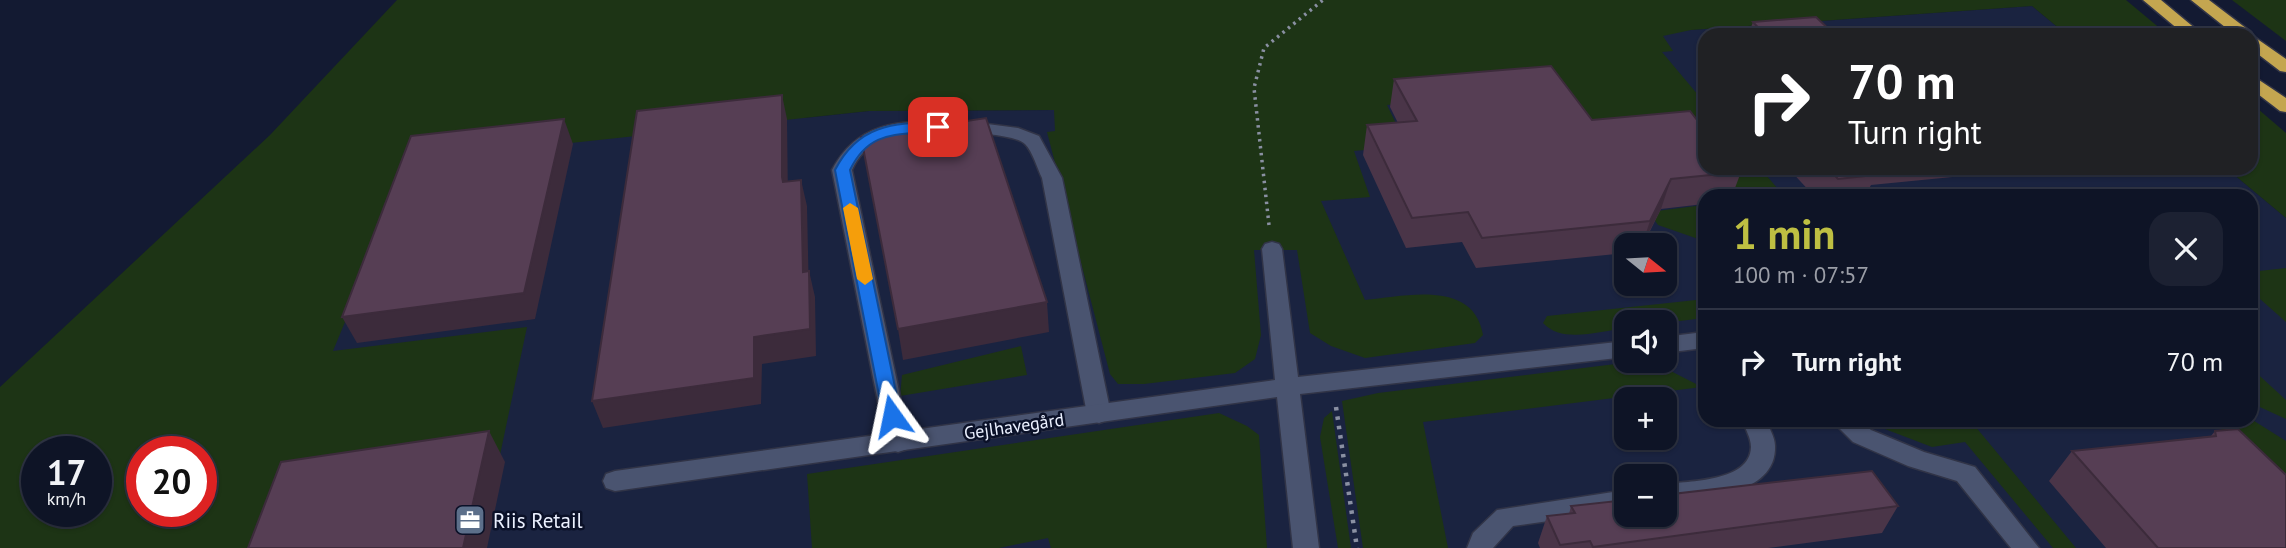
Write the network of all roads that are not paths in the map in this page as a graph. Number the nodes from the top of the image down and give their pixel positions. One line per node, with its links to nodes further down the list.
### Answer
1 (2151, 0): 3 (highway)
2 (2199, 0): 4 (highway)
3 (2187, 28)
4 (2236, 28)
5 (2258, 46): 6 (highway)
6 (2286, 67)
7 (2258, 85): 8 (highway)
8 (2286, 107)
9 (1272, 249): 13 (street)
10 (1698, 342): 11 (street)
11 (1677, 344)
12 (1614, 350): 13 (street, Gejlhavegård)
13 (1287, 387): 14 (street, Gejlhavegård); 21 (street)
14 (1099, 414): 17 (street, Gejlhavegård); 17 (street)
15 (1756, 427): 19 (street)
16 (1851, 427): 23 (street)
17 (898, 443): 18 (street, Gejlhavegård)
18 (615, 481)
19 (1677, 492)
20 (1614, 501): 22 (street)
21 (1307, 548)
22 (1480, 548)
23 (2026, 548)

